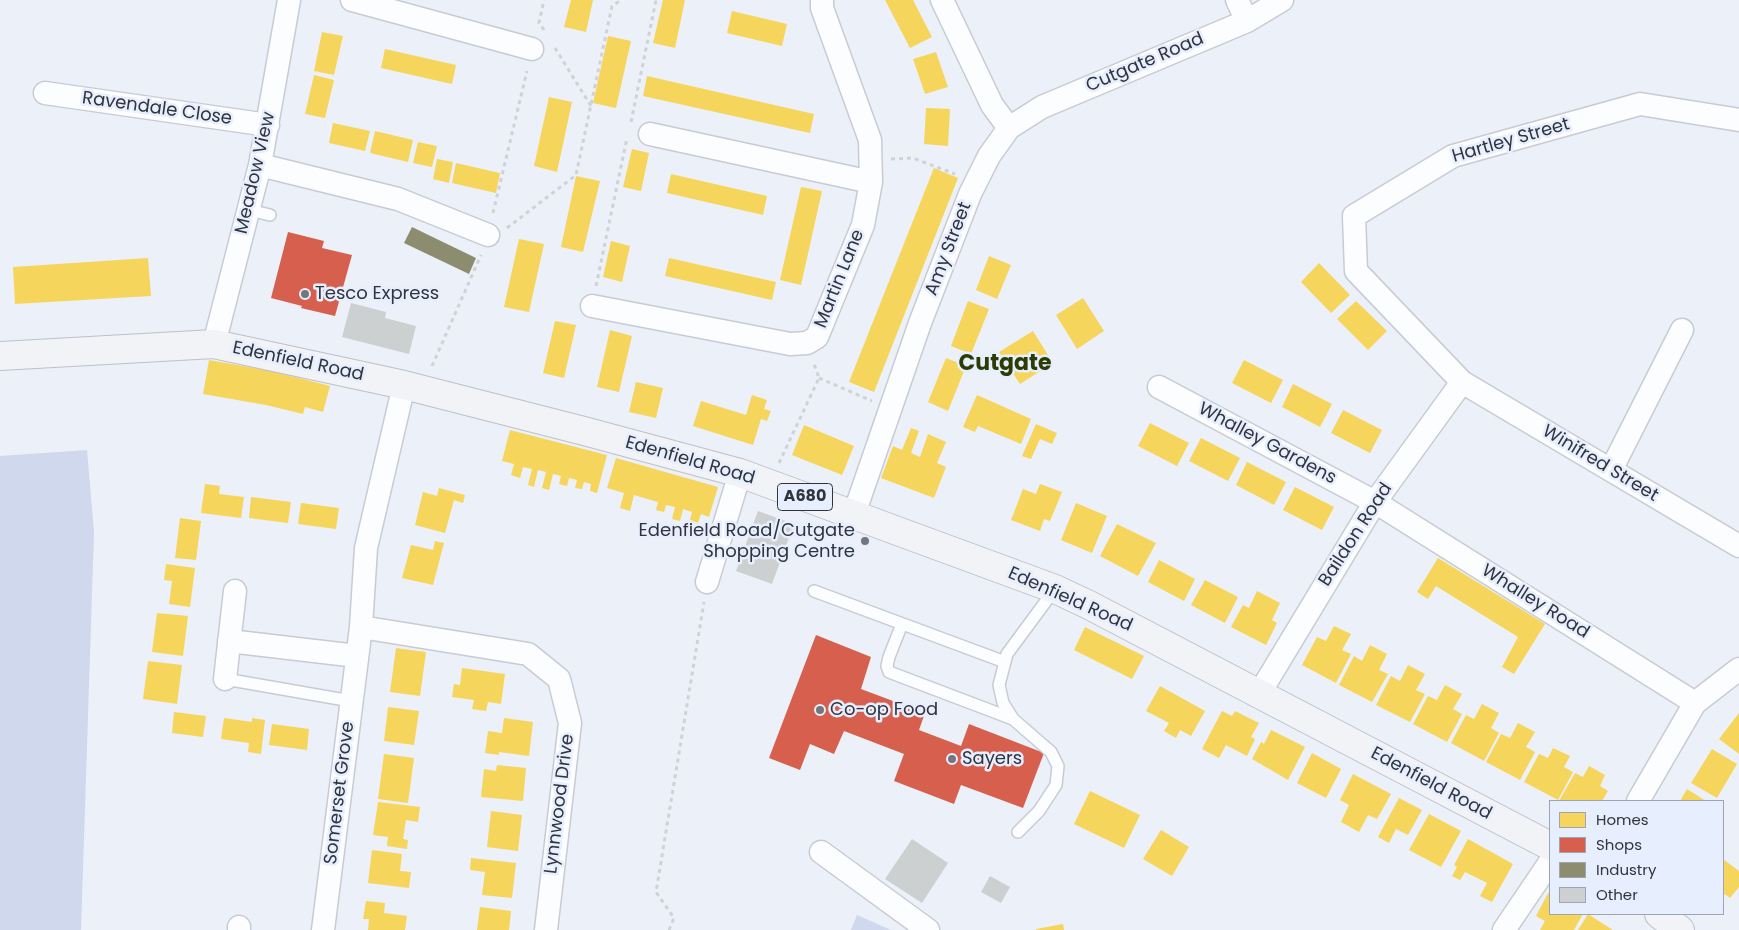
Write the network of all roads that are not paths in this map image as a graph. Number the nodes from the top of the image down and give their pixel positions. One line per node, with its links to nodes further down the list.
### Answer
1 (289, 0): 11 (street, Meadow View)
2 (352, 0): 8 (street)
3 (822, 0): 15 (street, Martin Lane)
4 (942, 0): 12 (street)
5 (1237, 0): 7 (street)
6 (1282, 0): 7 (street, Cutgate Road)
7 (1247, 21): 12 (street, Cutgate Road)
8 (538, 40)
9 (45, 93): 11 (street, Ravendale Close)
10 (1739, 120): 23 (street, Hartley Street)
11 (268, 125): 14 (street, Meadow View)
12 (1009, 128): 29 (street, Amy Street)
13 (636, 131): 15 (street)
14 (260, 165): 16 (street, Meadow View); 18 (street)
15 (871, 171): 19 (street, Martin Lane)
16 (248, 210): 17 (lane); 21 (street, Meadow View)
17 (270, 215)
18 (486, 240)
19 (592, 306)
20 (1682, 330): 26 (street)
21 (214, 344): 22 (main road, Edenfield Road / A680); 24 (main road, Edenfield Road / A680)
22 (0, 356)
23 (1462, 382): 26 (street, Winifred Street); 28 (street, Baildon Road)
24 (413, 387): 27 (main road, Edenfield Road / A680); 36 (street, Somerset Grove)
25 (1159, 387): 28 (street, Whalley Gardens)
26 (1611, 470): 30 (street, Winifred Street)
27 (740, 473): 29 (main road, Edenfield Road / A680); 31 (street)
28 (1375, 502): 42 (street, Baildon Road); 44 (street, Whalley Road)
29 (854, 514): 32 (main road, Edenfield Road / A680)
30 (1739, 546)
31 (707, 582)
32 (1055, 589): 39 (lane); 42 (main road, Edenfield Road / A680)
33 (235, 591): 37 (street)
34 (814, 591): 35 (lane)
35 (902, 624): 39 (lane); 45 (lane)
36 (361, 627): 38 (street, Somerset Grove); 53 (street, Lynnwood Drive)
37 (229, 641): 38 (street); 41 (street)
38 (357, 656): 43 (street, Somerset Grove)
39 (1005, 662): 45 (lane)
40 (1739, 669): 44 (street)
41 (225, 679): 43 (lane)
42 (1259, 694): 48 (main road, Edenfield Road / A680)
43 (351, 702): 52 (street, Somerset Grove)
44 (1695, 703): 46 (street)
45 (1012, 719): 47 (lane)
46 (1639, 800)
47 (1018, 832)
48 (1549, 845)
49 (820, 852): 54 (street)
50 (1549, 863): 55 (street)
51 (1660, 915): 56 (main road)
52 (322, 930)
53 (546, 930)
54 (928, 930)
55 (1504, 930)
56 (1680, 930)

